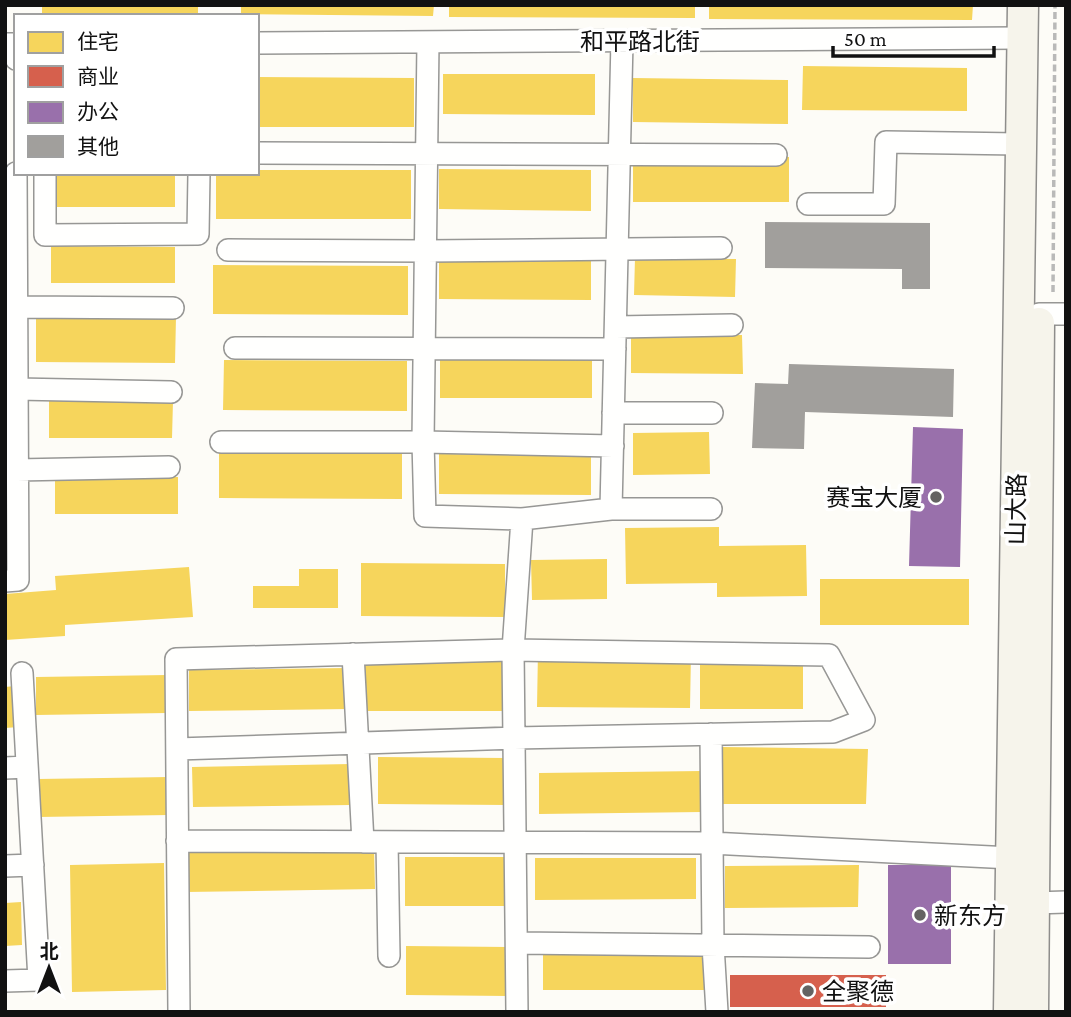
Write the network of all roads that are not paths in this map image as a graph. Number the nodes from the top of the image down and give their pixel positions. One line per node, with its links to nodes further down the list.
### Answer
1 (1023, 5): 3 (main road, 山大路)
2 (1042, 5): 23 (main road, 山大路)
3 (1023, 38): 4 (street, 和平路北街); 7 (main road, 山大路)
4 (622, 41): 5 (street, 和平路北街); 10 (street)
5 (428, 42): 6 (street, 和平路北街); 9 (street)
6 (259, 43)
7 (1021, 144): 15 (street); 56 (main road, 山大路)
8 (259, 153): 9 (street)
9 (427, 154): 10 (street); 19 (street)
10 (619, 154): 11 (street); 16 (street)
11 (776, 155)
12 (45, 175): 13 (street)
13 (199, 175)
14 (13, 176): 20 (street)
15 (808, 204)
16 (618, 248): 17 (street); 19 (street); 25 (street)
17 (721, 248)
18 (228, 250): 19 (street)
19 (426, 251): 27 (street)
20 (11, 272): 21 (street)
21 (17, 307): 22 (street); 29 (street)
22 (173, 308)
23 (1053, 314): 60 (main road, 山大路)
24 (732, 326): 25 (street)
25 (616, 327): 28 (street)
26 (235, 348): 27 (street)
27 (424, 349): 28 (street); 34 (street)
28 (615, 349): 31 (street)
29 (13, 382): 30 (street); 37 (street)
30 (171, 392)
31 (613, 413): 32 (street); 35 (street)
32 (712, 413)
33 (221, 442): 34 (street)
34 (423, 442): 35 (street); 40 (street)
35 (613, 446): 38 (street)
36 (169, 467): 37 (street)
37 (13, 482): 41 (street)
38 (611, 509): 39 (street); 40 (street)
39 (710, 509)
40 (522, 519): 42 (street)
41 (5, 581)
42 (513, 650): 43 (street); 45 (street); 46 (street)
43 (353, 654): 47 (street); 48 (street)
44 (22, 673): 49 (street)
45 (711, 734): 46 (street); 55 (street)
46 (514, 738): 47 (street); 54 (street)
47 (357, 743): 48 (street); 52 (street)
48 (177, 749): 51 (street)
49 (27, 767): 50 (street); 58 (street)
50 (5, 768)
51 (177, 841): 52 (street); 66 (street)
52 (363, 842): 53 (street)
53 (387, 842): 54 (street); 64 (street)
54 (516, 843): 55 (street); 61 (street)
55 (711, 843): 56 (street); 62 (street)
56 (1011, 858): 69 (main road, 山大路)
57 (5, 866): 58 (street)
58 (33, 866): 65 (street)
59 (1066, 902): 60 (street)
60 (1034, 903): 70 (main road, 山大路)
61 (517, 943): 62 (street); 67 (street)
62 (713, 945): 63 (street); 68 (street)
63 (869, 947)
64 (389, 956)
65 (5, 981)
66 (179, 1012)
67 (517, 1012)
68 (717, 1012)
69 (1009, 1012)
70 (1033, 1012)

